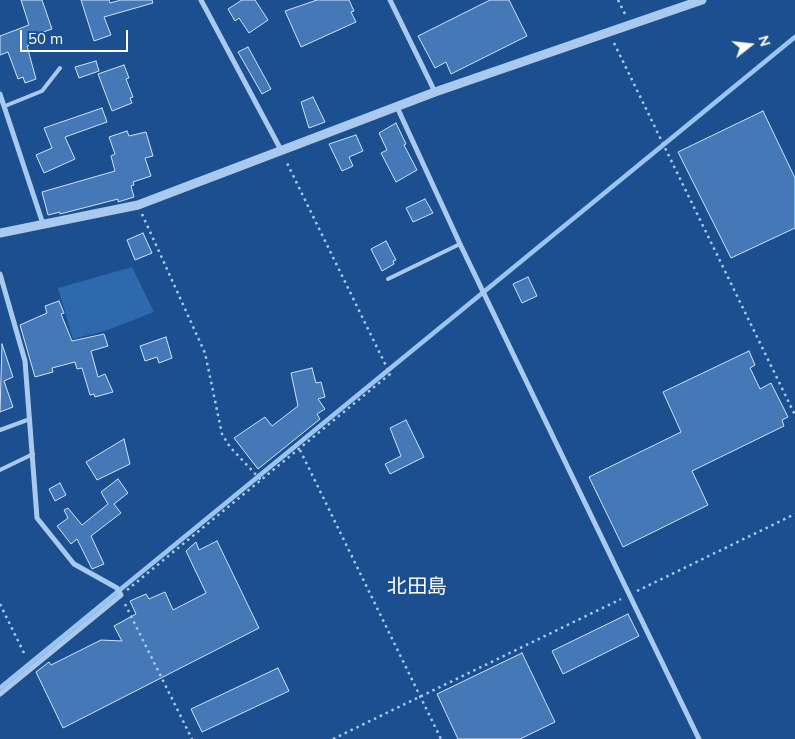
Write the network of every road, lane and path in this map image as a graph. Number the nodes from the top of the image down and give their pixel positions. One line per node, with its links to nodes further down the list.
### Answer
1 (200, 0): 12 (street)
2 (390, 0): 8 (street)
3 (618, 0): 5 (path)
4 (702, 0): 5 (street)
5 (630, 25): 6 (street)
6 (608, 32): 8 (street); 19 (path)
7 (60, 68): 10 (lane)
8 (435, 92): 11 (street)
9 (0, 94): 10 (street)
10 (5, 106): 14 (street)
11 (397, 108): 12 (street); 16 (street)
12 (281, 150): 13 (street); 22 (path)
13 (138, 205): 14 (street); 25 (path)
14 (43, 224): 15 (street)
15 (0, 233)
16 (460, 244): 18 (lane); 28 (street)
17 (0, 274): 20 (street)
18 (388, 279)
19 (795, 415)
20 (30, 419): 21 (lane); 23 (street)
21 (0, 430)
22 (300, 450): 25 (path); 32 (path)
23 (33, 454): 24 (lane); 27 (street)
24 (0, 470)
25 (261, 480): 27 (path)
26 (795, 514): 28 (path)
27 (120, 595): 31 (street); 33 (path)
28 (629, 595): 32 (path); 36 (street)
29 (0, 604): 30 (path)
30 (24, 653)
31 (0, 694)
32 (421, 696): 34 (path); 35 (path)
33 (192, 739)
34 (333, 739)
35 (441, 739)
36 (699, 739)

